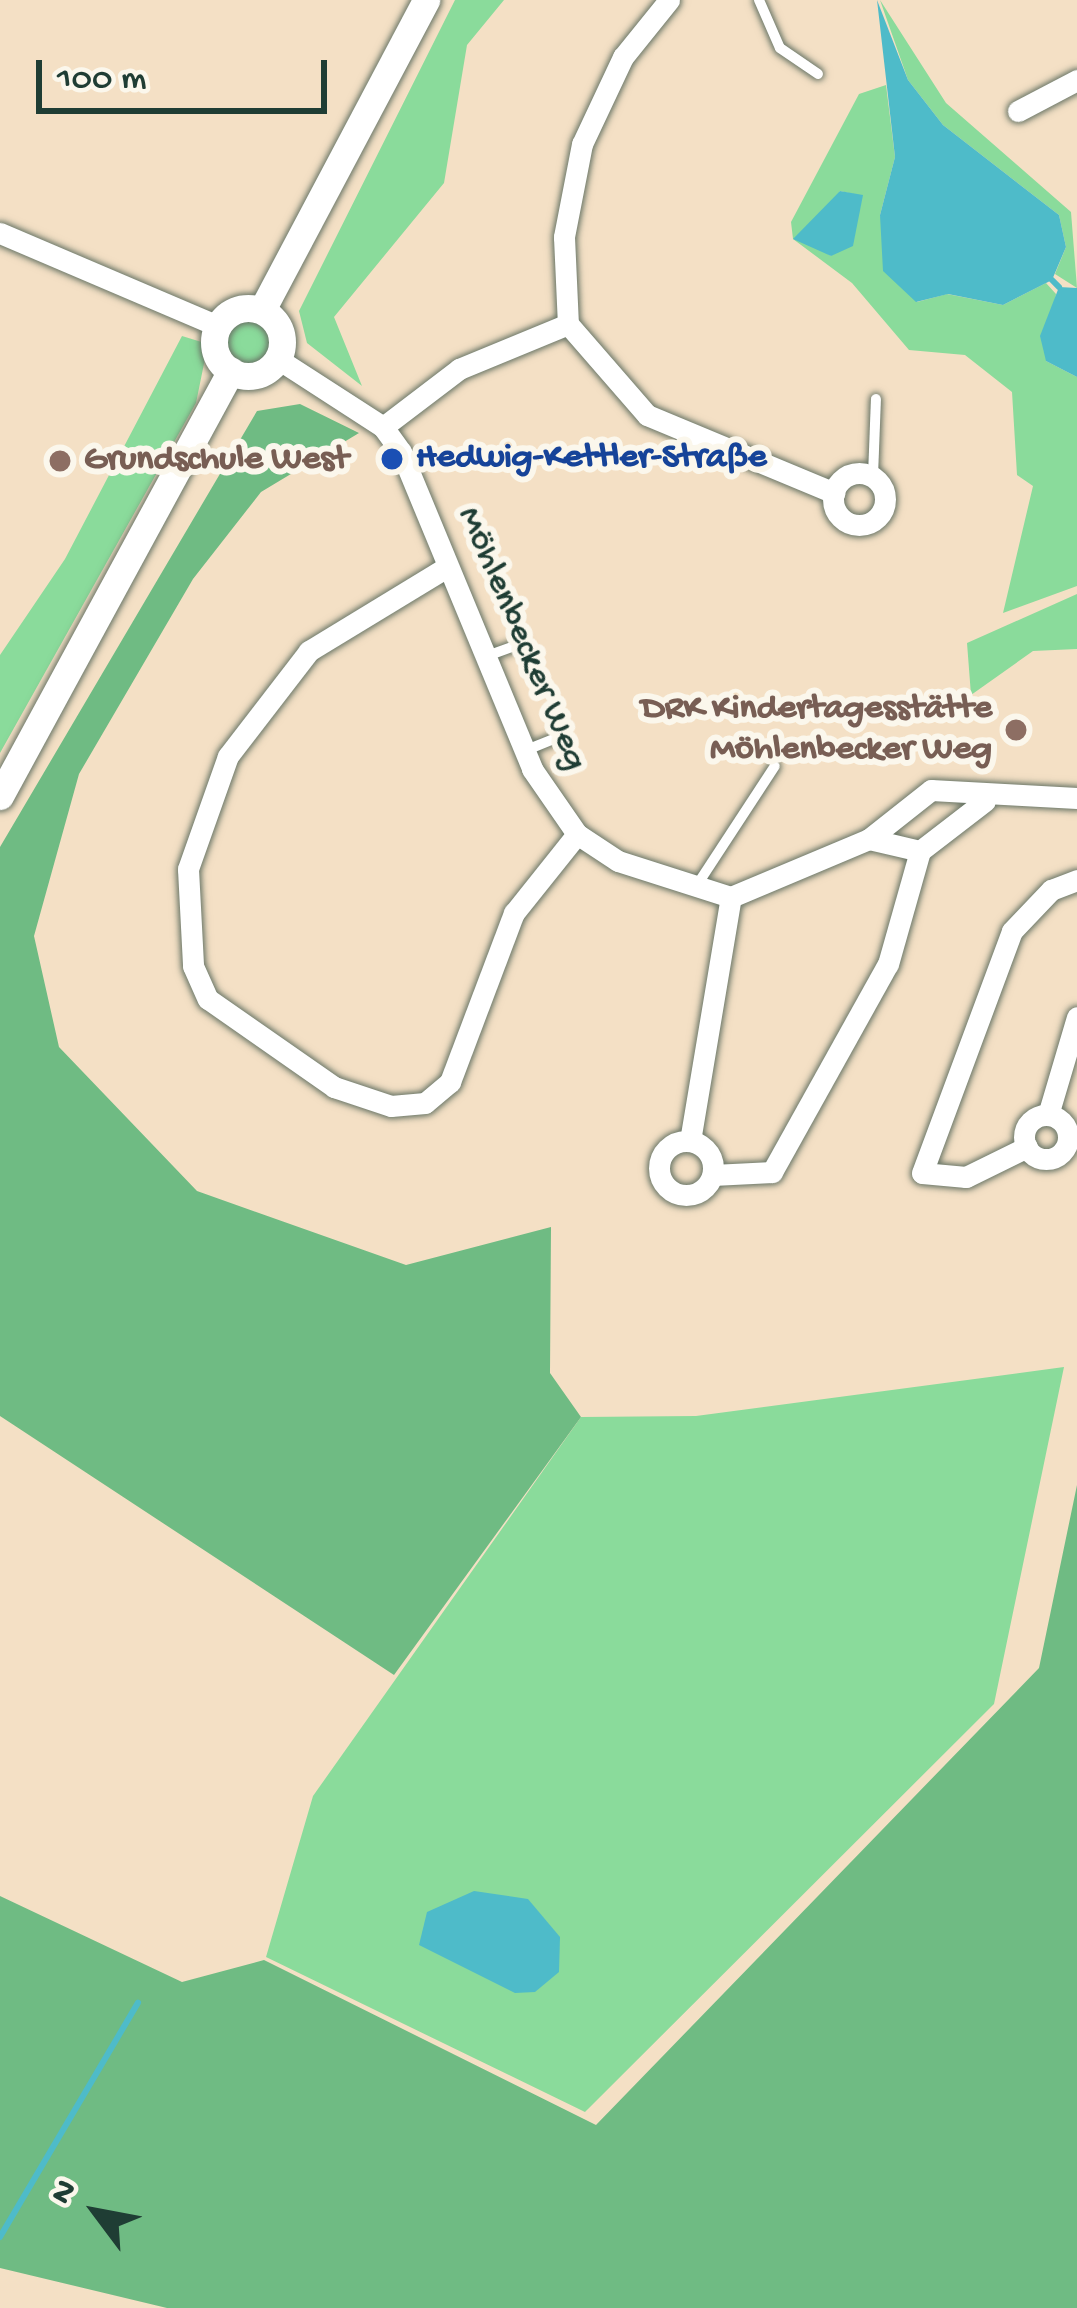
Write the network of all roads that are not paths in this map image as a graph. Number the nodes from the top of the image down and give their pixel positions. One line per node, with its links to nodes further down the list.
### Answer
1 (426, 0): 8 (main road)
2 (668, 0): 9 (street)
3 (759, 0): 4 (lane)
4 (818, 74)
5 (1077, 80): 6 (street)
6 (1018, 111)
7 (0, 233): 10 (street)
8 (262, 310): 10 (main road); 11 (main road)
9 (568, 324): 14 (street); 16 (street)
10 (218, 326): 12 (main road)
11 (278, 359): 12 (main road); 14 (street, Möhlenbecker Weg)
12 (231, 371): 23 (main road)
13 (876, 399): 15 (lane)
14 (383, 427): 17 (street, Möhlenbecker Weg)
15 (873, 476): 16 (street); 16 (street)
16 (834, 493)
17 (447, 567): 19 (street, Möhlenbecker Weg); 27 (street)
18 (522, 643): 19 (lane)
19 (488, 656): 21 (street, Möhlenbecker Weg)
20 (558, 737): 21 (lane)
21 (524, 751): 27 (street, Möhlenbecker Weg)
22 (775, 766): 31 (lane)
23 (0, 796)
24 (1076, 798): 25 (street); 26 (street)
25 (985, 801): 28 (street); 29 (street)
26 (1077, 812)
27 (577, 834): 31 (street)
28 (869, 839): 29 (street); 32 (street)
29 (920, 851): 37 (street)
30 (1077, 880): 36 (street)
31 (692, 893): 32 (street)
32 (731, 897): 35 (street)
33 (1077, 1017): 34 (street)
34 (1048, 1115): 36 (street); 36 (street)
35 (690, 1142): 37 (street); 37 (street)
36 (1027, 1148)
37 (712, 1175)

